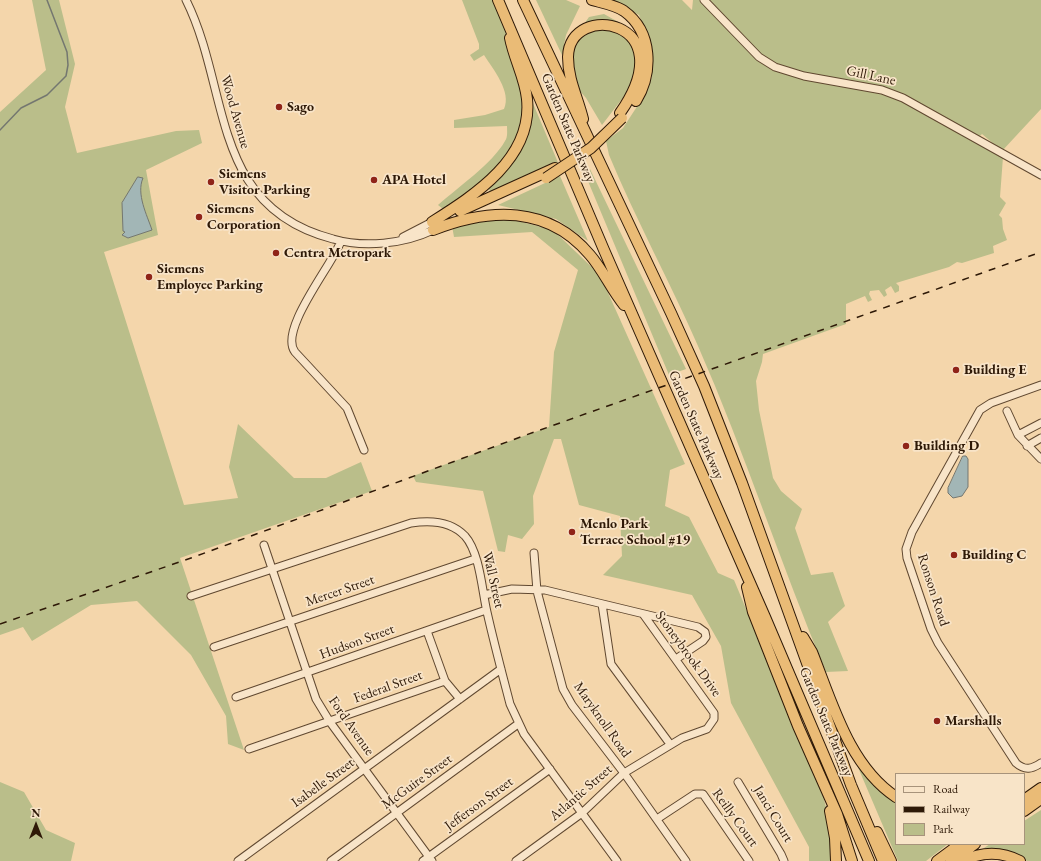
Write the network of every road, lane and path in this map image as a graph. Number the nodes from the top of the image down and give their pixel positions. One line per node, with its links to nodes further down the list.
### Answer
1 (186, 0): 13 (street, Wood Avenue)
2 (498, 0): 7 (highway, Garden State Parkway)
3 (523, 0): 10 (highway, Garden State Parkway)
4 (592, 0): 9 (highway)
5 (704, 0): 11 (street, Gill Lane)
6 (595, 12): 9 (highway)
7 (505, 17): 12 (highway); 14 (highway, Garden State Parkway)
8 (582, 19): 10 (highway)
9 (621, 116): 12 (highway)
10 (589, 140): 34 (highway, Garden State Parkway)
11 (1041, 175)
12 (433, 226): 13 (street, Wood Avenue); 14 (highway)
13 (341, 241): 21 (street)
14 (634, 320): 26 (highway, Garden State Parkway)
15 (1041, 385): 49 (street, Ronson Road)
16 (1007, 411): 18 (street)
17 (1041, 423): 18 (street)
18 (1018, 436): 20 (street)
19 (1041, 438): 20 (street)
20 (1027, 446): 22 (street)
21 (364, 450)
22 (1041, 459)
23 (264, 545): 27 (street, Ford Avenue)
24 (534, 553): 28 (street, Maryknoll Road)
25 (475, 558): 27 (street, Wall Street); 29 (street, Wall Street); 35 (street, Mercer Street)
26 (742, 567): 56 (highway); 77 (highway, Garden State Parkway)
27 (273, 570): 30 (street, Wall Street); 35 (street, Ford Avenue)
28 (537, 589): 29 (street); 31 (street); 52 (street, Maryknoll Road)
29 (484, 595): 32 (street, Wall Street)
30 (191, 596)
31 (602, 604): 33 (street); 47 (street)
32 (486, 610): 36 (street, Hudson Street); 39 (street, Wall Street)
33 (643, 614): 38 (street, Stoneybrook Drive); 38 (street)
34 (792, 620): 54 (highway, Garden State Parkway); 58 (highway)
35 (290, 622): 37 (street, Mercer Street); 40 (street, Ford Avenue)
36 (427, 630): 40 (street, Hudson Street); 41 (street)
37 (214, 648)
38 (676, 659): 46 (street, Stoneybrook Drive)
39 (501, 669): 43 (street, Isabelle Street); 45 (street, Wall Street)
40 (307, 673): 42 (street, Hudson Street); 44 (street, Ford Avenue)
41 (445, 681): 43 (street); 44 (street, Federal Street)
42 (236, 697)
43 (460, 699): 50 (street, Isabelle Street)
44 (330, 722): 48 (street, Federal Street); 50 (street, Ford Avenue)
45 (518, 724): 51 (street, Wall Street); 62 (street, McGuire Street)
46 (707, 729): 47 (street, Atlantic Street)
47 (670, 744): 52 (street, Atlantic Street)
48 (249, 749)
49 (1041, 762)
50 (365, 769): 62 (street, Ford Avenue); 69 (street, Isabelle Street)
51 (550, 769): 63 (street, Wall Street); 67 (street, Jefferson Street)
52 (624, 773): 63 (street, Atlantic Street); 64 (street, Maryknoll Road)
53 (738, 782): 74 (street, Janci Court)
54 (851, 784): 78 (highway, Garden State Parkway); 79 (highway)
55 (1041, 787): 57 (highway); 59 (highway)
56 (827, 793): 75 (highway); 76 (highway)
57 (1025, 794)
58 (895, 796)
59 (1025, 799)
60 (1041, 799): 61 (highway)
61 (1025, 810)
62 (397, 813): 67 (street, Ford Avenue); 70 (street, McGuire Street)
63 (582, 813): 68 (street, Wall Street); 71 (street, Atlantic Street)
64 (657, 819): 72 (street, Maryknoll Road); 73 (street, Reilly Court)
65 (959, 845): 80 (highway)
66 (974, 845): 81 (highway)
67 (428, 860)
68 (613, 860)
69 (238, 861)
70 (331, 861)
71 (516, 861)
72 (686, 861)
73 (749, 861)
74 (784, 861)
75 (836, 861)
76 (852, 861)
77 (869, 861)
78 (883, 861)
79 (891, 861)
80 (937, 861)
81 (951, 861)
82 (962, 861): 83 (highway)
83 (1020, 861)

